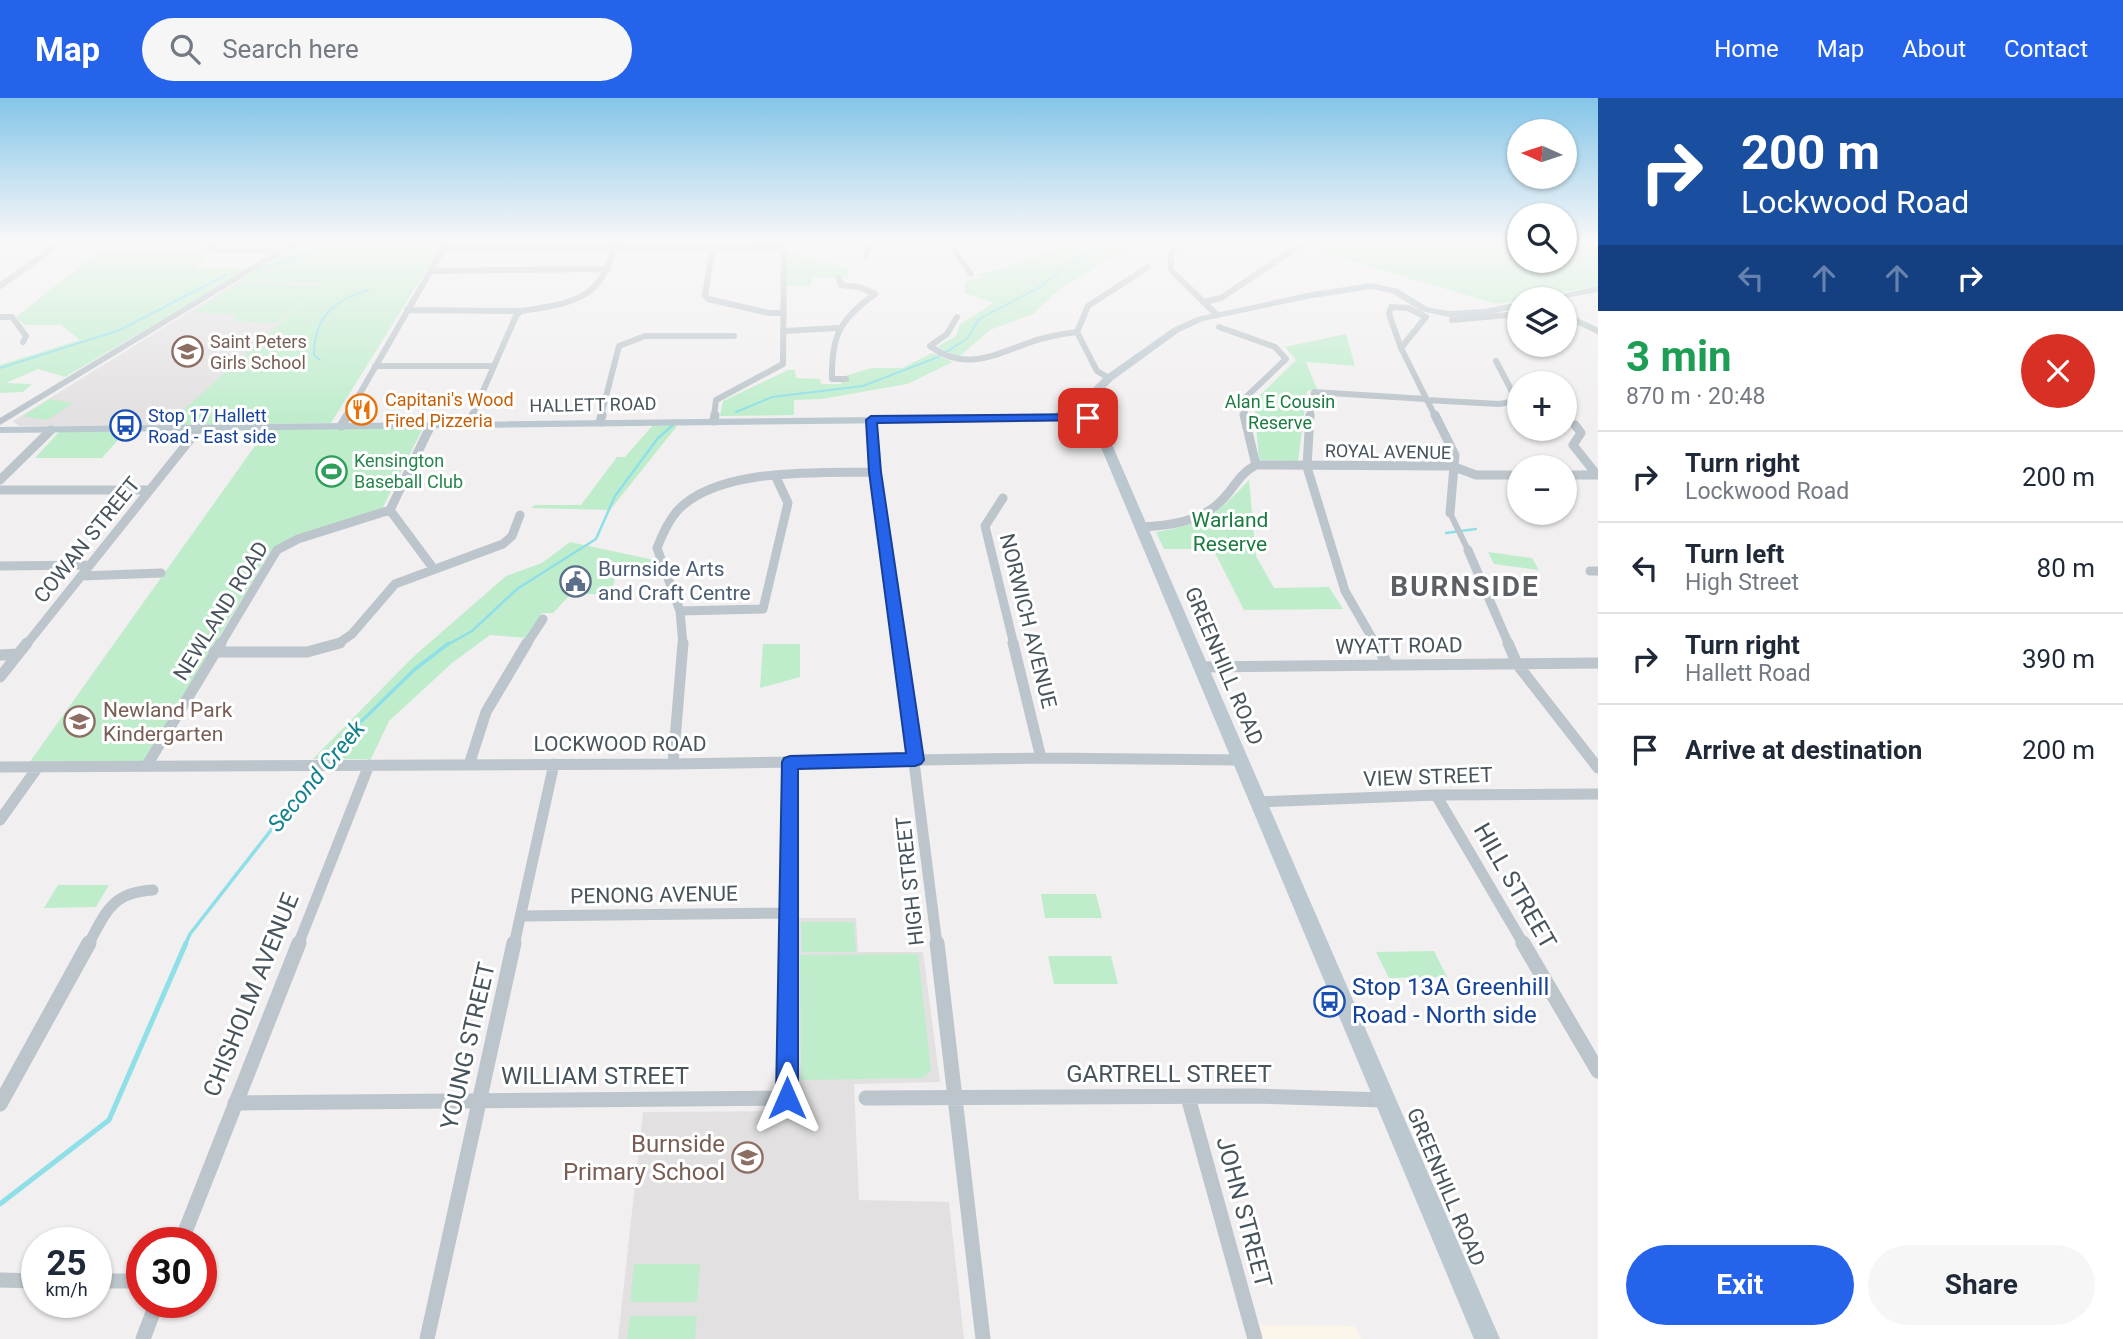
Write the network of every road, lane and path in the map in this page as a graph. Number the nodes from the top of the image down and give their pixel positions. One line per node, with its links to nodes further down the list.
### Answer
1 (200, 300): 40 (street)
2 (414, 300): 13 (street)
3 (570, 300): 14 (street)
4 (712, 300): 15 (street)
5 (784, 300): 15 (street)
6 (866, 300): 23 (street)
7 (1097, 300): 26 (street)
8 (1212, 300): 11 (street)
9 (1291, 300): 17 (main road)
10 (1408, 300): 12 (main road)
11 (1203, 302): 17 (street)
12 (1507, 307)
13 (408, 310): 14 (street); 31 (street)
14 (521, 311): 32 (street)
15 (784, 313): 24 (street)
16 (1507, 315): 20 (street)
17 (1217, 316): 33 (main road)
18 (0, 317): 28 (street)
19 (957, 317): 26 (street)
20 (1452, 320)
21 (1577, 320): 25 (street)
22 (1219, 327): 49 (street)
23 (837, 328): 24 (street); 34 (street)
24 (784, 331): 39 (street)
25 (1598, 331)
26 (1077, 332): 33 (street)
27 (734, 337): 41 (street)
28 (23, 342)
29 (1401, 348): 29 (street); 35 (street)
30 (1496, 361): 35 (street)
31 (375, 366): 32 (street); 45 (street)
32 (494, 366): 42 (street)
33 (1109, 378): 36 (main road)
34 (846, 379)
35 (1426, 400): 50 (street); 51 (street)
36 (1092, 409): 37 (main road, HALLETT ROAD); 37 (main road); 64 (main road, GREENHILL ROAD)
37 (1062, 418): 38 (main road, HALLETT ROAD)
38 (871, 420): 39 (main road, HALLETT ROAD); 52 (street, HIGH STREET)
39 (714, 421): 41 (main road, HALLETT ROAD)
40 (0, 422)
41 (600, 422): 42 (main road, HALLETT ROAD)
42 (469, 424): 43 (main road, HALLETT ROAD)
43 (431, 425): 45 (main road, HALLETT ROAD); 61 (street)
44 (201, 426): 45 (main road, HALLETT ROAD); 47 (main road, HALLETT ROAD); 58 (street, COWAN STREET)
45 (341, 426)
46 (0, 430): 47 (main road, HALLETT ROAD)
47 (51, 430): 57 (street)
48 (1576, 441): 56 (street)
49 (1256, 465): 51 (street, ROYAL AVENUE); 64 (street)
50 (1452, 466): 51 (street, ROYAL AVENUE); 54 (street, ROYAL AVENUE); 62 (street)
51 (1307, 467): 78 (street)
52 (875, 472): 53 (street); 82 (street, HIGH STREET)
53 (775, 475): 71 (street); 71 (street)
54 (1507, 475)
55 (1577, 475): 56 (street)
56 (1598, 475)
57 (0, 480)
58 (150, 490): 59 (street); 66 (street, COWAN STREET)
59 (0, 491)
60 (1003, 498): 81 (street, NORWICH AVENUE)
61 (390, 510): 68 (street); 73 (street, NEWLAND ROAD)
62 (1450, 513): 65 (street)
63 (520, 515): 68 (street)
64 (1140, 527): 79 (main road, GREENHILL ROAD)
65 (1468, 550): 77 (street)
66 (90, 565): 67 (street); 70 (street, COWAN STREET)
67 (0, 566)
68 (433, 568): 73 (street)
69 (161, 573): 70 (street)
70 (81, 576): 74 (street, COWAN STREET)
71 (680, 611): 86 (street)
72 (544, 619): 89 (street)
73 (214, 652): 87 (street, NEWLAND ROAD)
74 (18, 654): 75 (street); 80 (street, COWAN STREET)
75 (0, 655)
76 (1598, 663): 77 (street, WYATT ROAD)
77 (1517, 664): 78 (street, WYATT ROAD); 92 (street)
78 (1388, 665): 79 (street, WYATT ROAD)
79 (1200, 667): 83 (main road, GREENHILL ROAD)
80 (0, 677)
81 (1041, 758): 82 (street, LOCKWOOD ROAD); 83 (street, LOCKWOOD ROAD)
82 (915, 760): 84 (street, LOCKWOOD ROAD); 101 (street, HIGH STREET)
83 (1240, 760): 95 (main road, GREENHILL ROAD)
84 (790, 762): 86 (street, LOCKWOOD ROAD); 98 (street)
85 (554, 764): 86 (street, LOCKWOOD ROAD); 89 (street, LOCKWOOD ROAD); 99 (street, YOUNG STREET)
86 (673, 764)
87 (147, 765): 88 (street, LOCKWOOD ROAD); 91 (street, LOCKWOOD ROAD)
88 (369, 765): 89 (street, LOCKWOOD ROAD); 106 (street, CHISHOLM AVENUE)
89 (469, 765)
90 (0, 767): 91 (street, LOCKWOOD ROAD)
91 (38, 767): 96 (street)
92 (1598, 768)
93 (1598, 794): 94 (street, VIEW STREET)
94 (1436, 795): 95 (street, VIEW STREET); 100 (street, HILL STREET)
95 (1258, 802): 105 (main road, GREENHILL ROAD)
96 (0, 820)
97 (153, 890): 107 (street)
98 (787, 913): 99 (street, PENONG AVENUE); 104 (street, WILLIAM STREET)
99 (522, 916): 104 (street, YOUNG STREET)
100 (1598, 1071)
101 (954, 1096): 102 (street, GARTRELL STREET); 103 (street, GARTRELL STREET); 114 (street, HIGH STREET)
102 (1188, 1097): 105 (street, GARTRELL STREET); 115 (street, JOHN STREET)
103 (866, 1098)
104 (479, 1099): 106 (street, WILLIAM STREET); 113 (street, YOUNG STREET)
105 (1384, 1100): 116 (main road, GREENHILL ROAD)
106 (235, 1103): 108 (street, CHISHOLM AVENUE)
107 (0, 1104)
108 (187, 1227)
109 (0, 1280): 110 (street)
110 (21, 1281)
111 (151, 1318): 112 (street)
112 (143, 1339)
113 (427, 1339)
114 (983, 1339)
115 (1255, 1339)
116 (1487, 1339)

